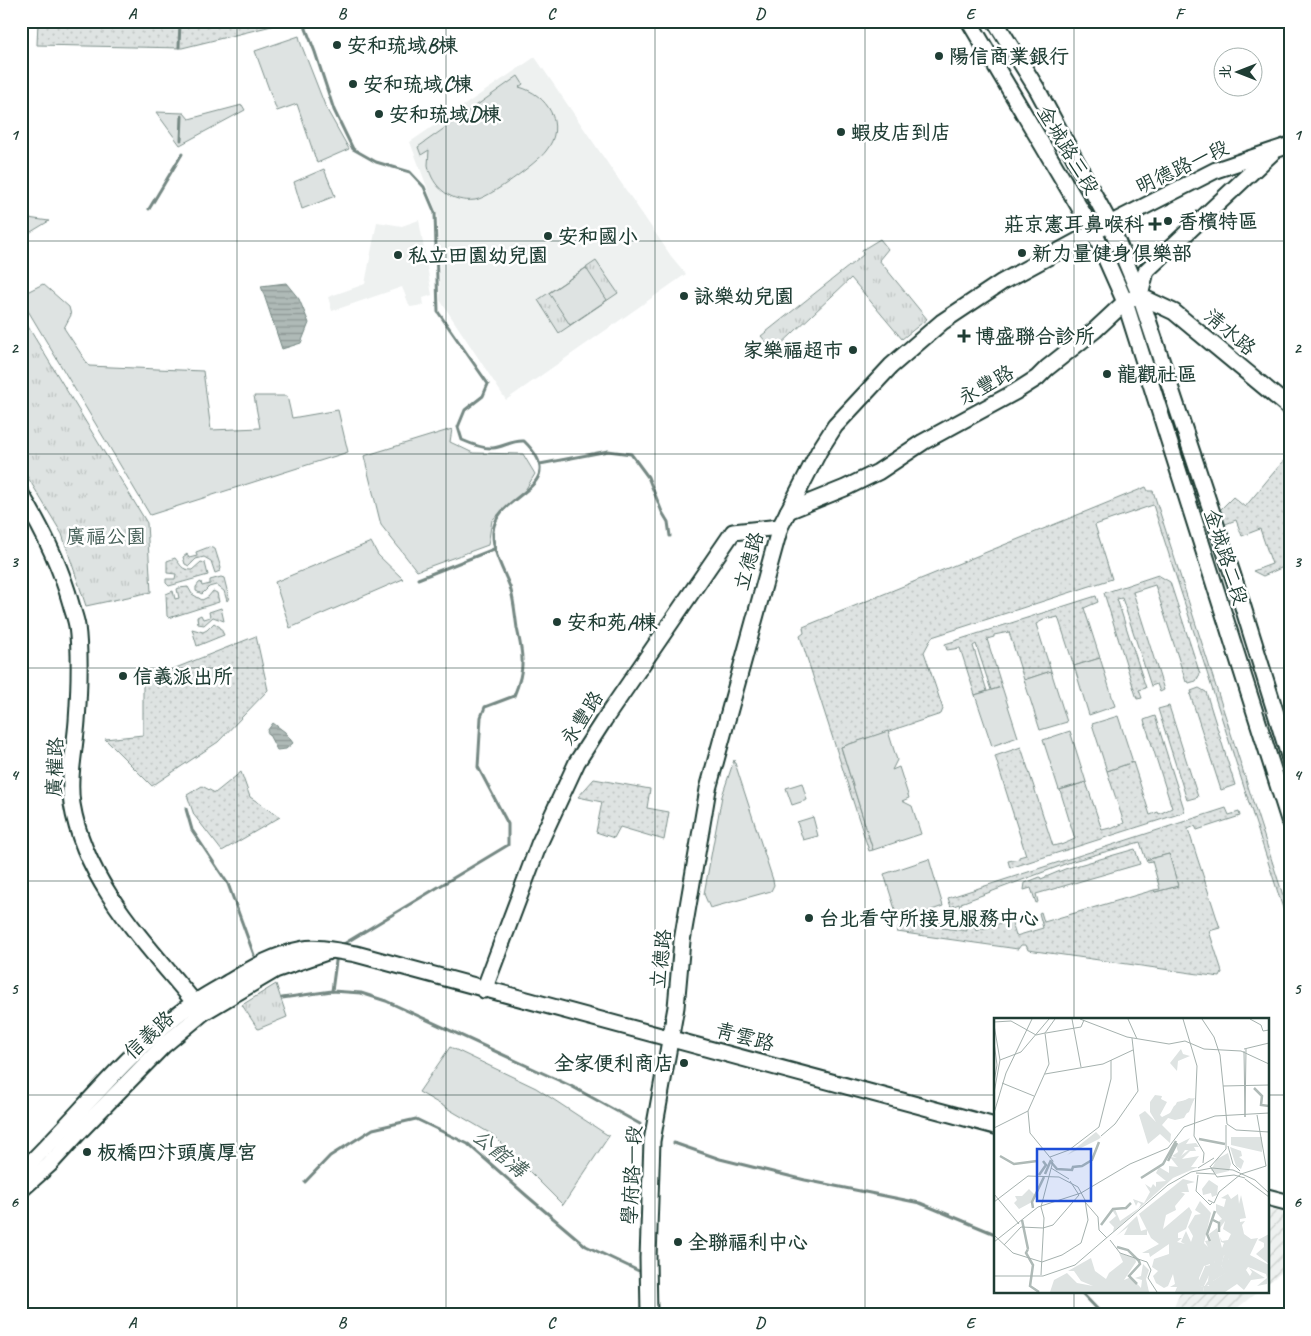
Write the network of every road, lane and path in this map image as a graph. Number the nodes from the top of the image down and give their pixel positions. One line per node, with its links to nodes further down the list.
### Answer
1 (969, 21): 5 (street, 金城路三段)
2 (995, 21): 4 (street, 金城路三段)
3 (1283, 147): 4 (street, 明德路一段); 6 (street)
4 (1110, 224): 5 (street, 明德路一段); 6 (street, 金城路三段)
5 (1094, 232): 7 (street, 金城路三段); 10 (street, 立德路)
6 (1140, 296): 7 (street, 永豐路); 8 (street, 清水路); 12 (street, 金城路二段)
7 (1125, 302): 10 (street, 永豐路); 13 (street, 金城路二段)
8 (1290, 408)
9 (21, 494): 15 (street, 廣權路)
10 (788, 511): 11 (street, 立德路)
11 (780, 527): 14 (street, 永豐路); 16 (street, 立德路)
12 (1290, 759)
13 (1290, 824)
14 (484, 990): 15 (street, 信義路); 16 (street, 青雲路)
15 (199, 1007): 18 (street, 信義路); 19 (street, 信義路)
16 (671, 1038): 17 (street, 青雲路); 22 (street, 學府路一段)
17 (994, 1126)
18 (21, 1172)
19 (21, 1190)
20 (1268, 1197): 21 (street)
21 (1290, 1203)
22 (649, 1315)

